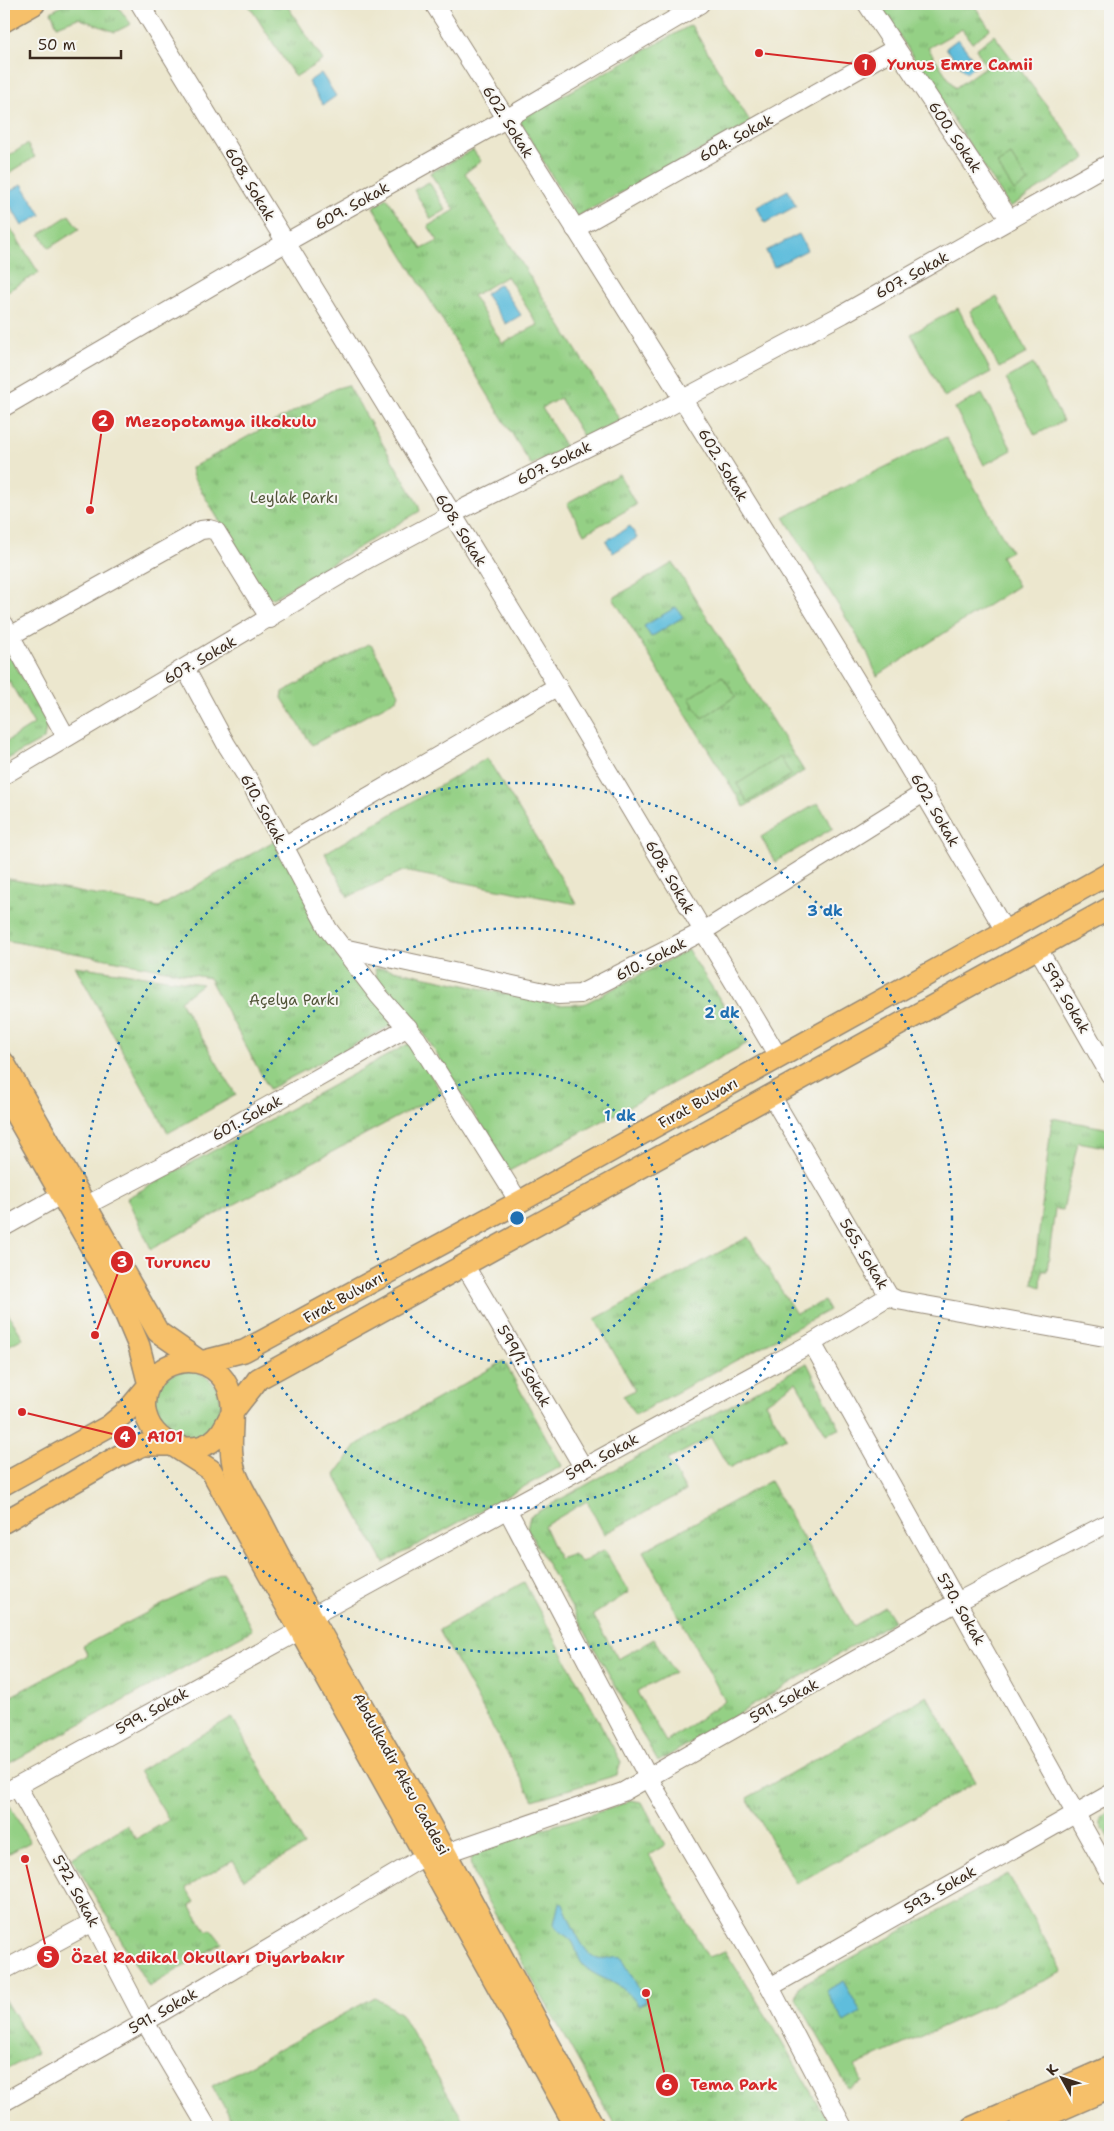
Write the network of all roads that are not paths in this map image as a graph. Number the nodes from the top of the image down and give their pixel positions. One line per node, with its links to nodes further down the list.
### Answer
1 (34, 4): 6 (main road)
2 (140, 4): 12 (street, 608. Sokak)
3 (434, 4): 8 (street, 602. Sokak)
4 (700, 4): 8 (street, 609. Sokak)
5 (867, 4): 7 (street, 600. Sokak)
6 (4, 21)
7 (896, 48): 10 (street, 600. Sokak); 11 (street, 604. Sokak)
8 (506, 119): 11 (street, 602. Sokak); 12 (street, 609. Sokak)
9 (1110, 162): 10 (street, 607. Sokak)
10 (1010, 220): 13 (street, 607. Sokak)
11 (575, 229): 13 (street, 602. Sokak)
12 (285, 243): 14 (street, 609. Sokak); 15 (street, 608. Sokak)
13 (683, 398): 15 (street, 607. Sokak); 22 (street, 602. Sokak)
14 (4, 407)
15 (452, 514): 16 (street, 607. Sokak); 19 (street, 608. Sokak)
16 (270, 619): 17 (street); 18 (street, 607. Sokak)
17 (7, 630): 20 (street)
18 (185, 668): 20 (street, 607. Sokak); 23 (street, 610. Sokak)
19 (558, 686): 23 (street); 27 (street, 608. Sokak)
20 (66, 737): 21 (street, 607. Sokak)
21 (4, 775)
22 (925, 792): 26 (street, 602. Sokak); 27 (street, 610. Sokak)
23 (284, 846): 29 (street, 610. Sokak)
24 (1110, 873): 26 (main road, Fırat Bulvarı)
25 (1110, 908): 28 (main road, Fırat Bulvarı)
26 (1005, 931): 31 (main road, Fırat Bulvarı)
27 (702, 932): 29 (street, 610. Sokak); 31 (street, 608. Sokak)
28 (1037, 947): 33 (street, 597. Sokak); 35 (main road, Fırat Bulvarı)
29 (343, 948): 30 (street, 610. Sokak)
30 (408, 1027): 37 (street, 610. Sokak); 38 (street, 601. Sokak)
31 (779, 1058): 37 (main road, Fırat Bulvarı)
32 (4, 1063): 38 (main road)
33 (1110, 1075)
34 (4, 1094): 36 (main road)
35 (771, 1095): 40 (main road, Fırat Bulvarı); 41 (street, 565. Sokak)
36 (61, 1195): 39 (street); 45 (main road)
37 (519, 1202): 44 (main road, Fırat Bulvarı)
38 (85, 1206): 44 (main road)
39 (4, 1226)
40 (464, 1264): 46 (main road, Fırat Bulvarı); 48 (street, 599/1. Sokak)
41 (889, 1296): 42 (street, 565. Sokak); 43 (street, 599. Sokak)
42 (1110, 1338)
43 (812, 1343): 48 (street, 599. Sokak); 53 (street, 570. Sokak)
44 (201, 1362): 45 (main road); 46 (main road)
45 (149, 1385): 47 (main road); 49 (main road)
46 (231, 1415): 47 (main road); 54 (main road, Abdulkadir Aksu Caddesi)
47 (172, 1445): 51 (main road); 54 (main road, Abdulkadir Aksu Caddesi)
48 (583, 1467): 50 (street, 599. Sokak)
49 (4, 1484)
50 (507, 1509): 54 (street, 599. Sokak); 55 (street)
51 (4, 1522)
52 (1110, 1522): 53 (street, 591. Sokak)
53 (957, 1602): 55 (street, 591. Sokak); 58 (street, 570. Sokak)
54 (307, 1623): 56 (street, 599. Sokak); 59 (main road, Abdulkadir Aksu Caddesi); 60 (main road, Abdulkadir Aksu Caddesi)
55 (648, 1777): 59 (street, 591. Sokak); 64 (street)
56 (10, 1790): 62 (street, 572. Sokak)
57 (1110, 1794): 58 (street, 593. Sokak)
58 (1074, 1814): 61 (street, 570. Sokak); 64 (street, 593. Sokak)
59 (446, 1853): 71 (main road, Abdulkadir Aksu Caddesi)
60 (424, 1856): 65 (street, 591. Sokak); 70 (main road, Abdulkadir Aksu Caddesi)
61 (1110, 1875)
62 (94, 1922): 63 (street); 65 (street, 572. Sokak)
63 (4, 1970)
64 (770, 1986): 72 (street)
65 (145, 2022): 68 (street, 591. Sokak); 69 (street, 572. Sokak)
66 (1110, 2067): 73 (main road)
67 (1110, 2088): 74 (main road)
68 (4, 2102)
69 (207, 2127)
70 (576, 2127)
71 (594, 2127)
72 (843, 2127)
73 (973, 2127)
74 (1020, 2127)

